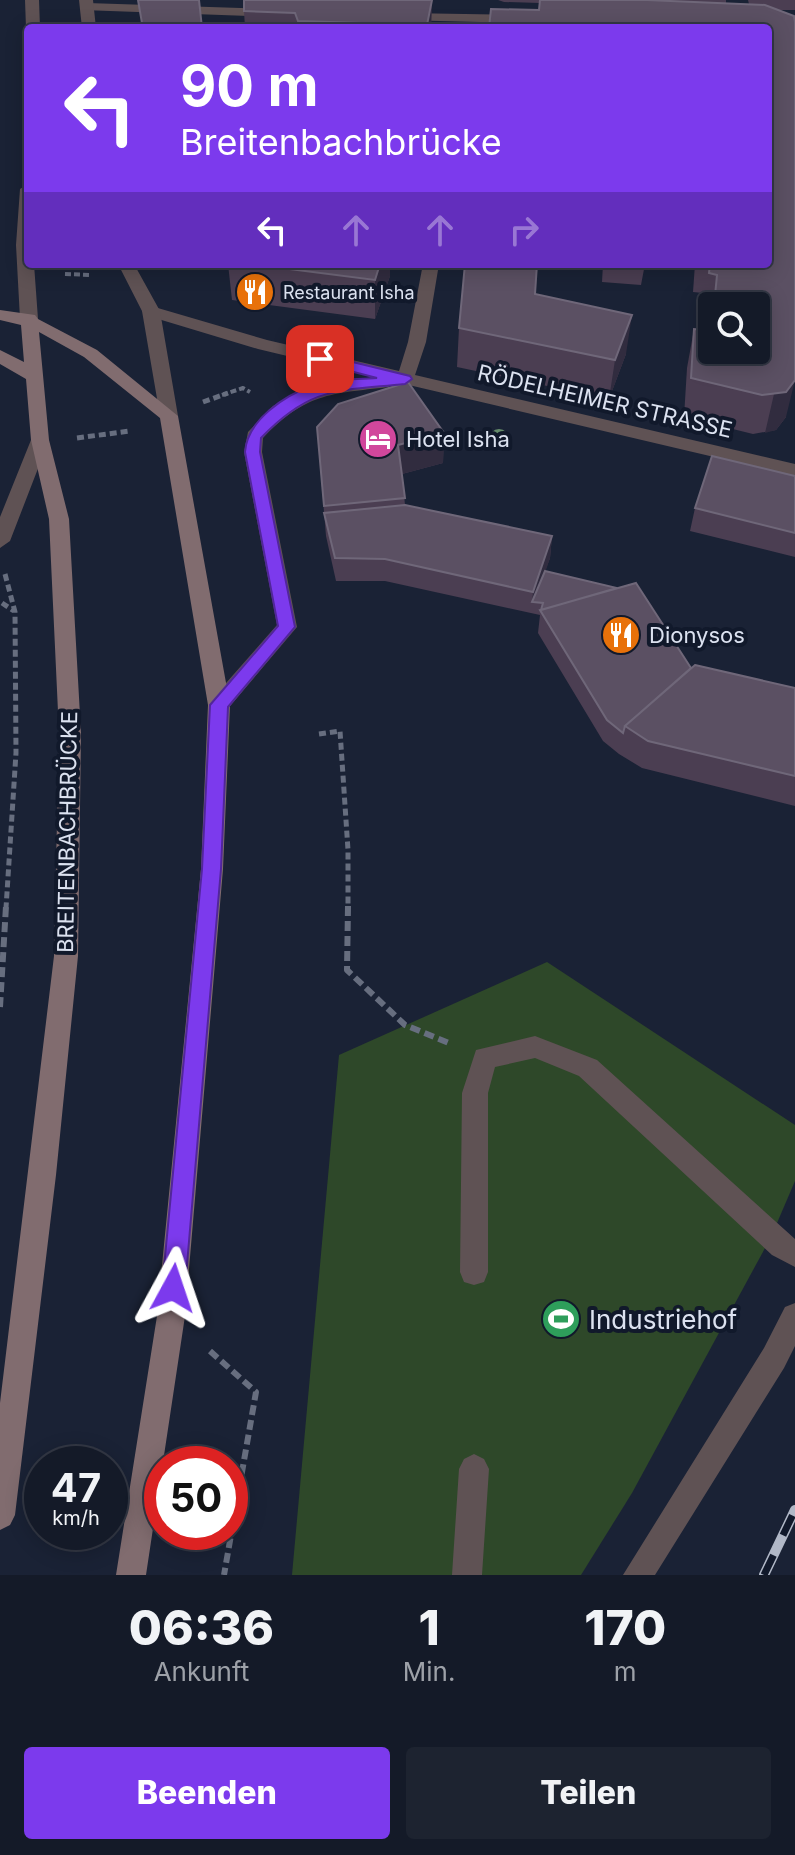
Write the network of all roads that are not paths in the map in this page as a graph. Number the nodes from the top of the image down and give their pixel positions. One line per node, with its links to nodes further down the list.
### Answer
1 (32, 0): 7 (street)
2 (87, 4): 3 (street); 8 (street)
3 (283, 14)
4 (387, 17): 5 (street)
5 (456, 17): 6 (street)
6 (530, 19)
7 (33, 24)
8 (89, 24)
9 (26, 268): 14 (street)
10 (128, 268): 12 (street)
11 (430, 268): 17 (street)
12 (151, 311): 17 (street, RÖDELHEIMER STRASSE); 18 (street)
13 (0, 315): 14 (main road)
14 (29, 319): 16 (main road, BREITENBACHBRÜCKE); 18 (main road)
15 (0, 356): 16 (main road)
16 (36, 377): 19 (main road, BREITENBACHBRÜCKE)
17 (405, 379): 20 (street, RÖDELHEIMER STRASSE); 22 (street, RÖDELHEIMER STRASSE)
18 (169, 416): 22 (main road)
19 (40, 440): 21 (street); 27 (main road, BREITENBACHBRÜCKE)
20 (795, 470)
21 (0, 541)
22 (219, 705): 28 (main road)
23 (795, 1254): 24 (street)
24 (474, 1272)
25 (795, 1317): 30 (street)
26 (474, 1469): 29 (street)
27 (0, 1515)
28 (131, 1575)
29 (467, 1575)
30 (638, 1575)

